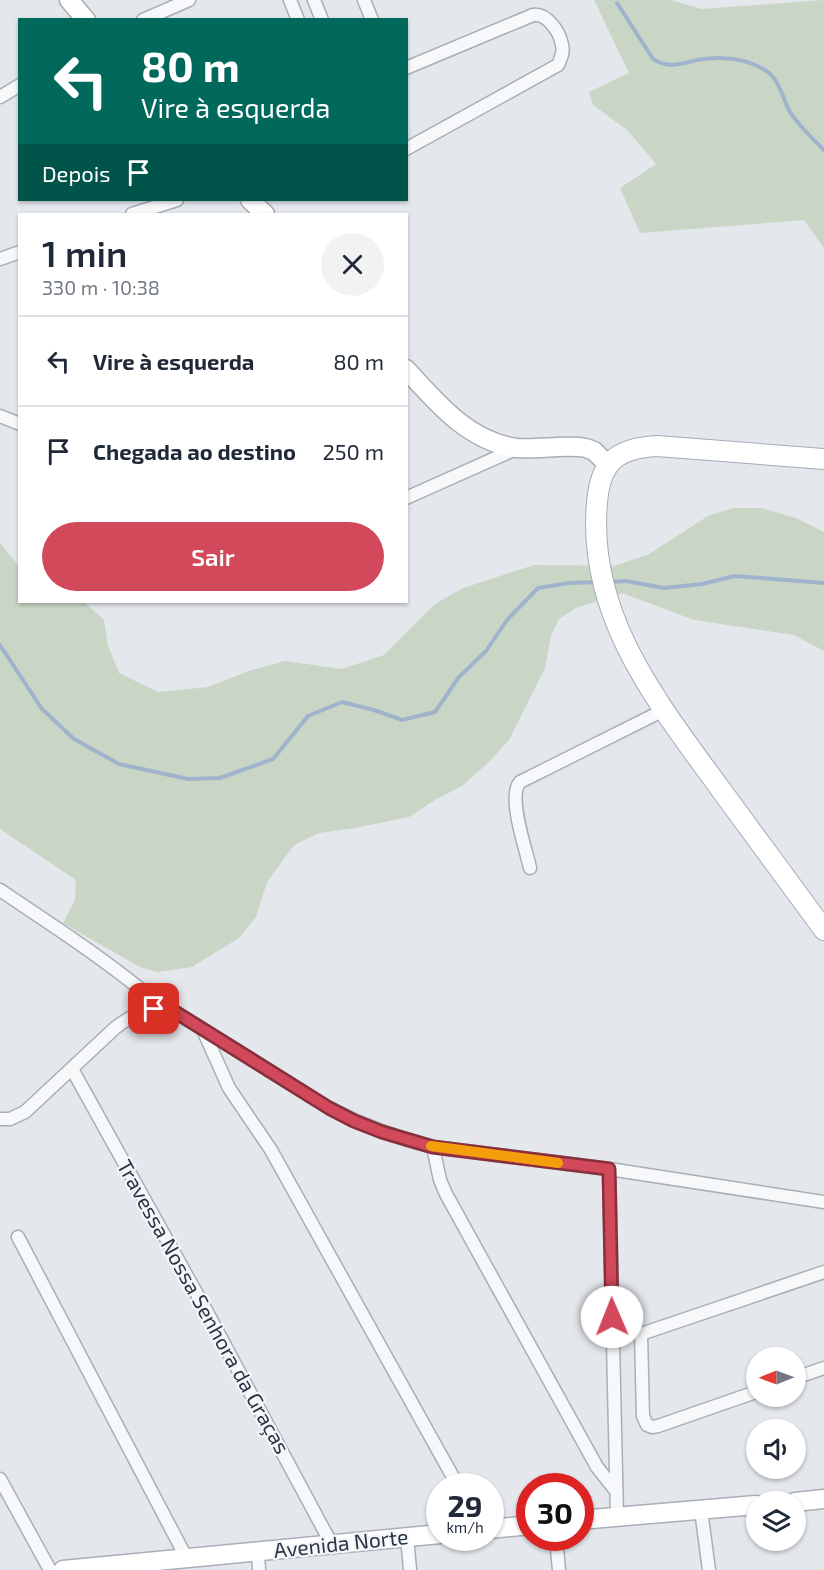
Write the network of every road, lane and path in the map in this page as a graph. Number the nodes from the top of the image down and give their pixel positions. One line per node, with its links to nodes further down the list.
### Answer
1 (69, 0): 6 (main road)
2 (189, 0): 7 (street)
3 (290, 0): 8 (street)
4 (314, 0): 9 (street)
5 (364, 0): 10 (street)
6 (85, 18)
7 (148, 18)
8 (297, 18)
9 (321, 18)
10 (371, 18)
11 (408, 67): 14 (street)
12 (18, 86): 13 (street)
13 (0, 97)
14 (408, 148)
15 (174, 201): 17 (street)
16 (251, 201): 18 (main road)
17 (135, 213)
18 (264, 213)
19 (18, 253): 20 (street)
20 (0, 259)
21 (408, 371): 24 (main road)
22 (0, 416): 23 (street)
23 (18, 423)
24 (519, 448): 26 (main road); 27 (street)
25 (824, 459): 26 (main road)
26 (608, 465): 28 (main road)
27 (408, 497)
28 (664, 710): 29 (street); 31 (main road)
29 (530, 868)
30 (0, 890): 32 (street)
31 (824, 930)
32 (164, 1008): 33 (street); 34 (street)
33 (203, 1030): 36 (street); 44 (street)
34 (72, 1069): 35 (street); 55 (street, Travessa Nossa Senhora da Graças)
35 (0, 1119)
36 (433, 1147): 37 (street); 46 (street)
37 (609, 1169): 38 (street); 46 (street)
38 (824, 1202)
39 (18, 1237): 57 (street)
40 (824, 1272): 43 (street)
41 (824, 1368): 42 (street)
42 (806, 1374)
43 (746, 1395)
44 (451, 1473)
45 (0, 1479): 60 (street)
46 (616, 1491): 51 (street)
47 (824, 1499): 48 (main road)
48 (806, 1501)
49 (746, 1506): 50 (main road)
50 (701, 1510): 51 (main road); 64 (street)
51 (617, 1516): 52 (main road)
52 (594, 1518)
53 (426, 1535): 54 (main road, Avenida Norte)
54 (406, 1537): 55 (main road, Avenida Norte); 62 (street)
55 (332, 1545): 58 (main road, Avenida Norte)
56 (557, 1551): 63 (street)
57 (187, 1559): 58 (main road, Avenida Norte); 59 (main road, Avenida Norte)
58 (259, 1561)
59 (108, 1568): 61 (main road, Avenida Norte)
60 (50, 1570)
61 (63, 1570)
62 (410, 1570)
63 (559, 1570)
64 (709, 1570)

